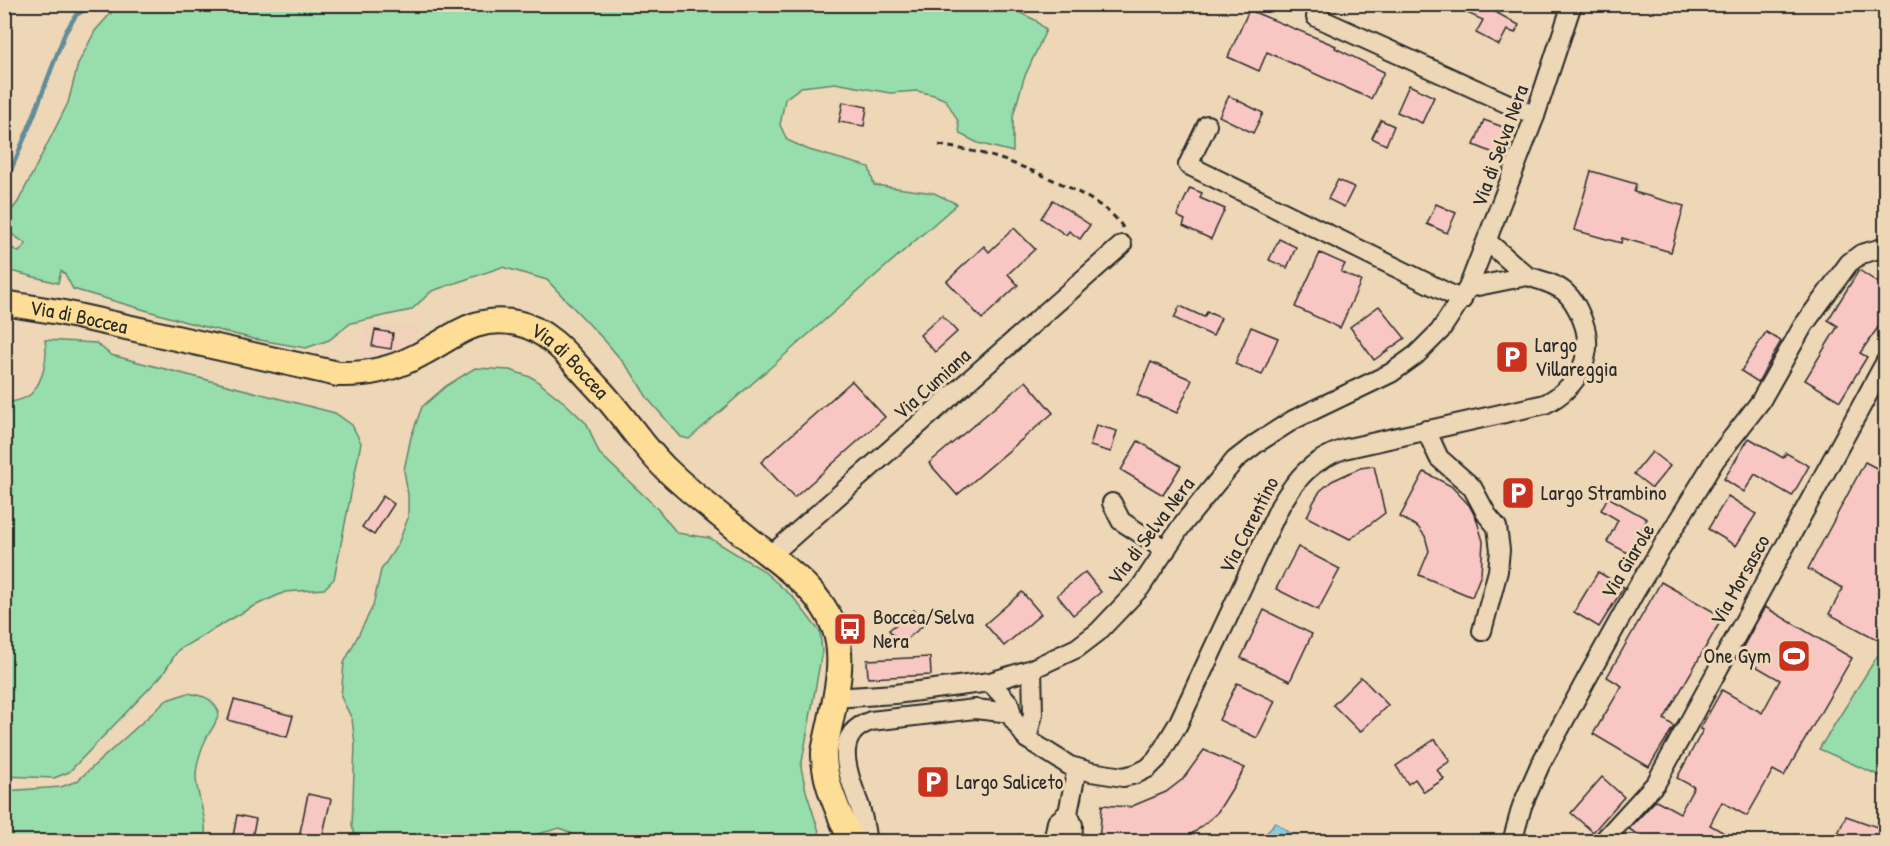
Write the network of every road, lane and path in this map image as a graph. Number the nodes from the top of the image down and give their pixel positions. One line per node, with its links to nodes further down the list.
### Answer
1 (1322, 4): 3 (street)
2 (1572, 4): 3 (street, Via di Selva Nera)
3 (1535, 116): 6 (street, Via di Selva Nera)
4 (1207, 125): 10 (street)
5 (939, 145): 7 (path)
6 (1488, 242): 9 (street, Via Carentino); 10 (street, Via di Selva Nera)
7 (1122, 245): 16 (street, Via Cumiana)
8 (1886, 247): 29 (street, Via Giarole)
9 (1527, 276): 10 (street); 13 (street, Via Carentino)
10 (1465, 294): 15 (street, Via di Selva Nera)
11 (4, 303): 16 (main road, Via di Boccea)
12 (1886, 361): 30 (street, Via Morsasco)
13 (1426, 430): 17 (street); 23 (street, Via Carentino)
14 (1113, 503): 15 (street)
15 (1166, 550): 18 (street, Via di Selva Nera)
16 (770, 556): 20 (main road, Via di Boccea)
17 (1482, 631)
18 (1032, 669): 19 (street, Via di Selva Nera); 22 (street)
19 (990, 682): 20 (street, Via di Selva Nera); 21 (street, Via Carentino)
20 (834, 698): 25 (main road, Via di Boccea)
21 (1011, 713): 22 (street, Via Carentino); 26 (street)
22 (1027, 740): 23 (street, Via Carentino)
23 (1077, 768): 24 (street)
24 (1068, 813): 27 (street); 28 (street)
25 (851, 842)
26 (867, 842)
27 (1053, 842)
28 (1072, 842)
29 (1512, 842)
30 (1602, 842)

